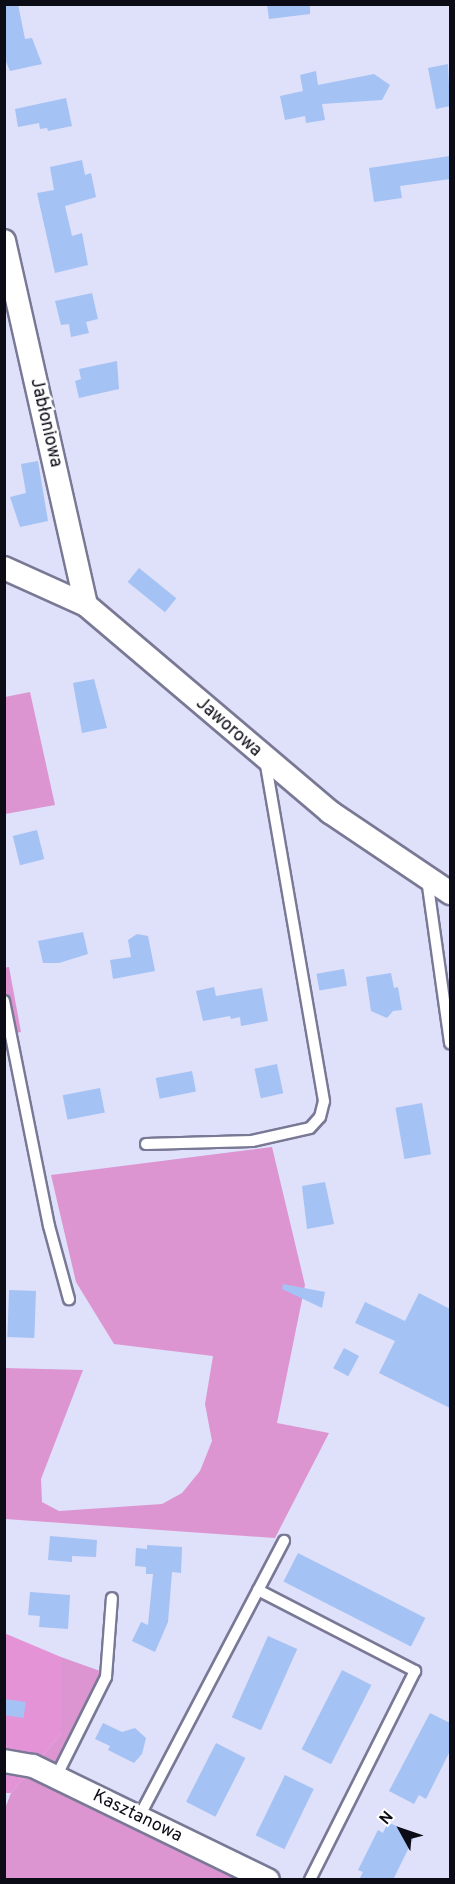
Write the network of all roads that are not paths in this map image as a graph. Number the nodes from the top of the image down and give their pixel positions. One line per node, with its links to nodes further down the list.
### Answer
1 (4, 241): 3 (street, Jabłoniowa)
2 (4, 568): 3 (street, Jaworowa)
3 (86, 605): 4 (street, Jaworowa)
4 (265, 759): 5 (street, Jaworowa); 9 (lane)
5 (427, 879): 6 (street, Jaworowa); 8 (lane)
6 (450, 893)
7 (4, 1001): 10 (lane)
8 (450, 1043)
9 (146, 1144)
10 (69, 1299)
11 (284, 1541): 12 (lane)
12 (258, 1590): 16 (lane); 18 (lane)
13 (112, 1598): 15 (lane)
14 (4, 1761): 15 (street, Kasztanowa)
15 (56, 1777): 16 (street, Kasztanowa)
16 (139, 1817): 17 (street, Kasztanowa)
17 (268, 1880)
18 (310, 1880)

